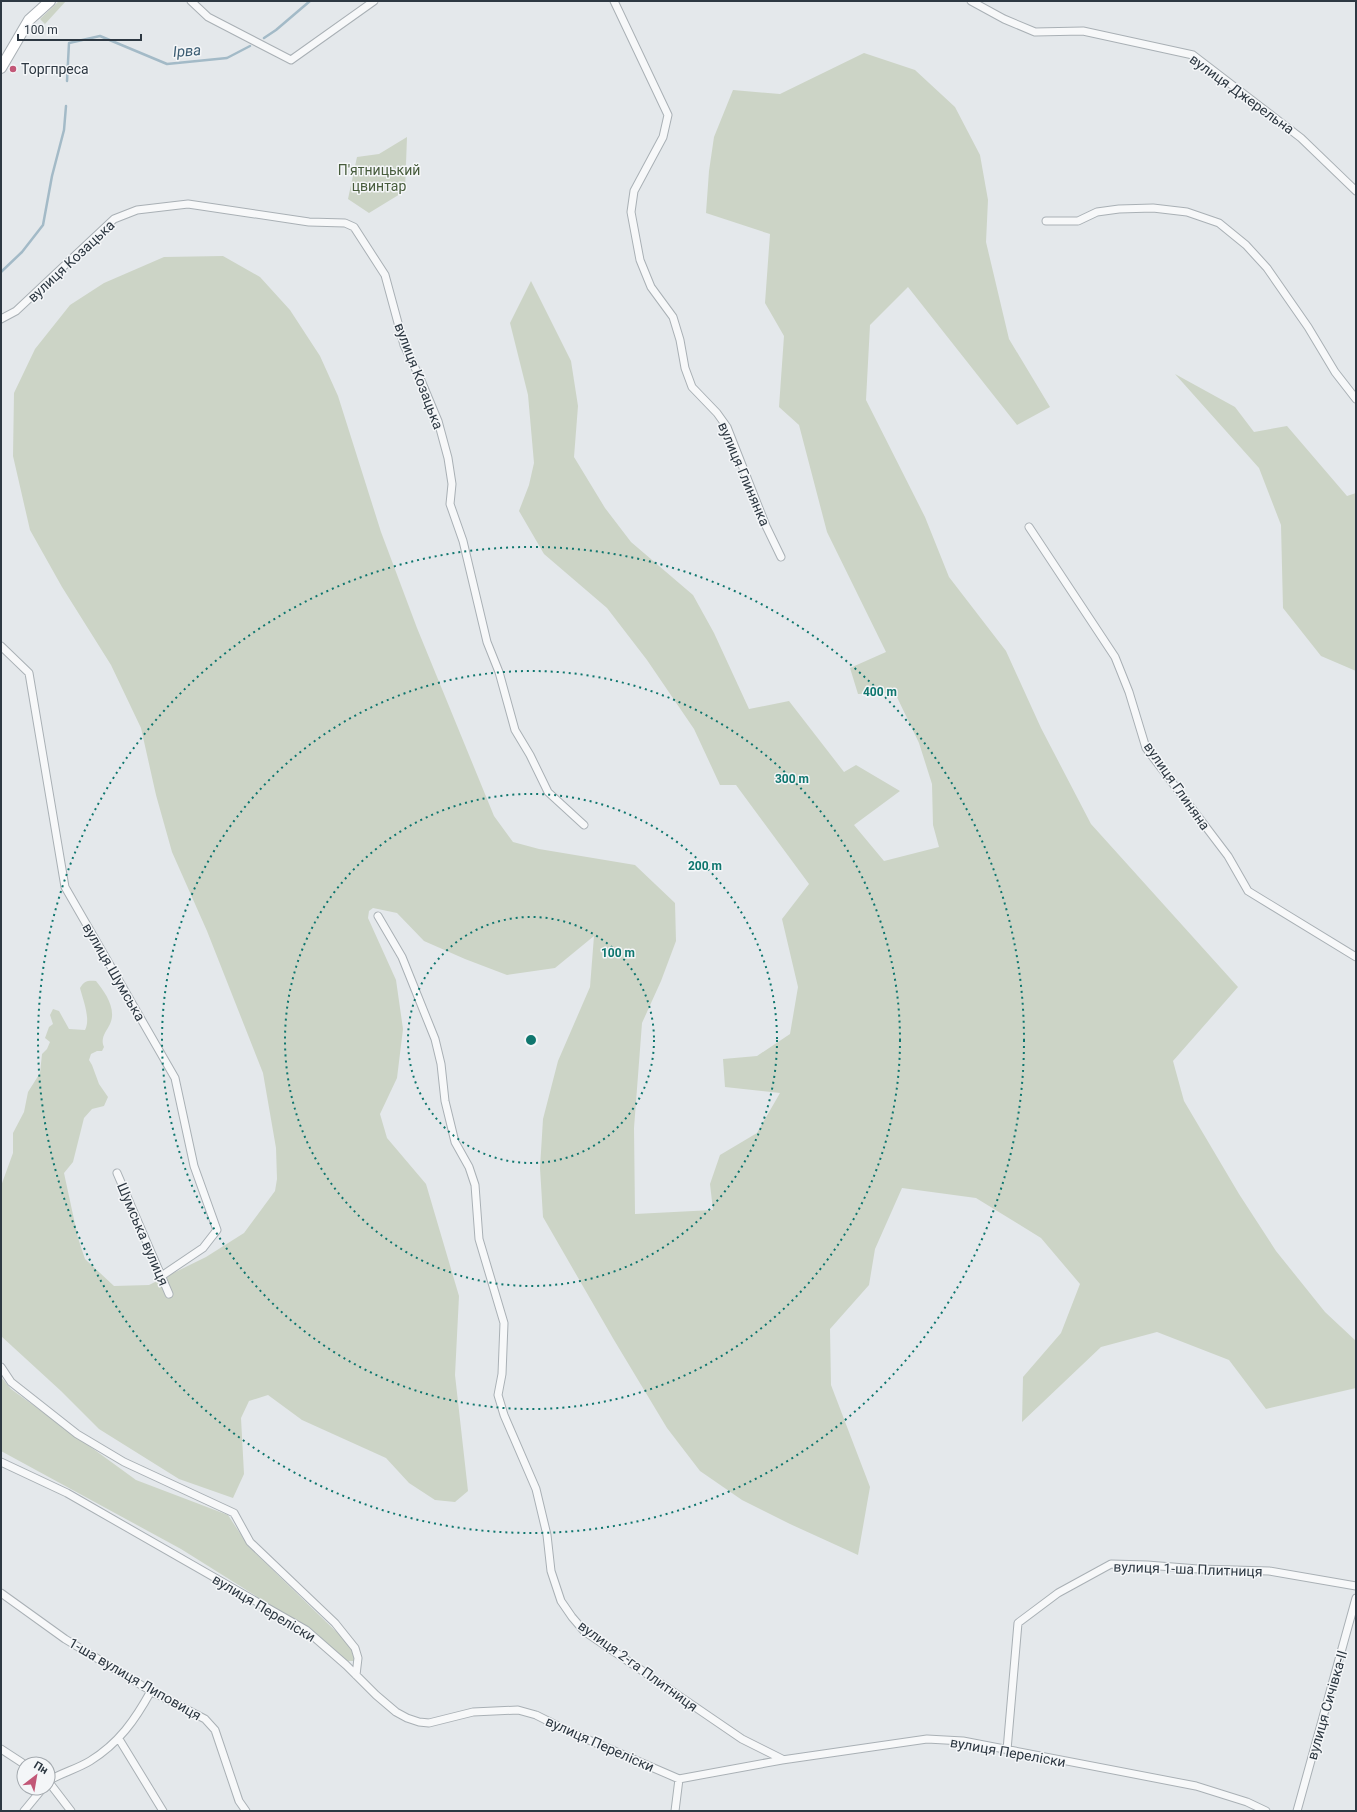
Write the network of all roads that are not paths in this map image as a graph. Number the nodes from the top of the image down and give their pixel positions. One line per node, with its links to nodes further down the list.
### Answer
1 (50, 1): 6 (main road)
2 (191, 1): 3 (street)
3 (374, 1)
4 (614, 1): 12 (street, вулиця Глинянка)
5 (971, 1): 7 (street, вулиця Джерельна)
6 (3, 62)
7 (1356, 191)
8 (1046, 221): 10 (street)
9 (1, 319): 14 (street, вулиця Козацька)
10 (1356, 399)
11 (1029, 528): 16 (street, вулиця Глиняна)
12 (780, 557)
13 (1, 646): 18 (street, вулиця Шумська)
14 (584, 825)
15 (378, 916): 32 (street, вулиця 2-га Плитниця)
16 (1356, 957)
17 (117, 1174): 18 (street, Шумська вулиця)
18 (160, 1277): 19 (street, Шумська вулиця)
19 (168, 1294)
20 (1, 1367): 26 (street)
21 (1, 1462): 26 (street, вулиця Переліски)
22 (1356, 1586): 30 (street, вулиця 1-ша Плитниця)
23 (1, 1593): 27 (street, 1-ша вулиця Липовиця)
24 (1356, 1598): 25 (street, вулиця Сичівка-II)
25 (1354, 1613): 43 (street, вулиця Сичівка-II)
26 (356, 1675): 34 (street, вулиця Переліски)
27 (151, 1691): 28 (street); 40 (street, 1-ша вулиця Липовиця)
28 (119, 1739): 33 (street); 39 (street)
29 (1, 1749): 31 (street)
30 (1007, 1750): 32 (street, вулиця Переліски); 42 (street, вулиця Переліски)
31 (16, 1759)
32 (782, 1760): 34 (street, вулиця Переліски)
33 (56, 1777)
34 (679, 1779): 41 (street)
35 (56, 1791): 38 (street)
36 (36, 1796): 37 (street)
37 (24, 1811)
38 (71, 1811)
39 (163, 1811)
40 (246, 1811)
41 (675, 1811)
42 (1266, 1811)
43 (1297, 1811)

